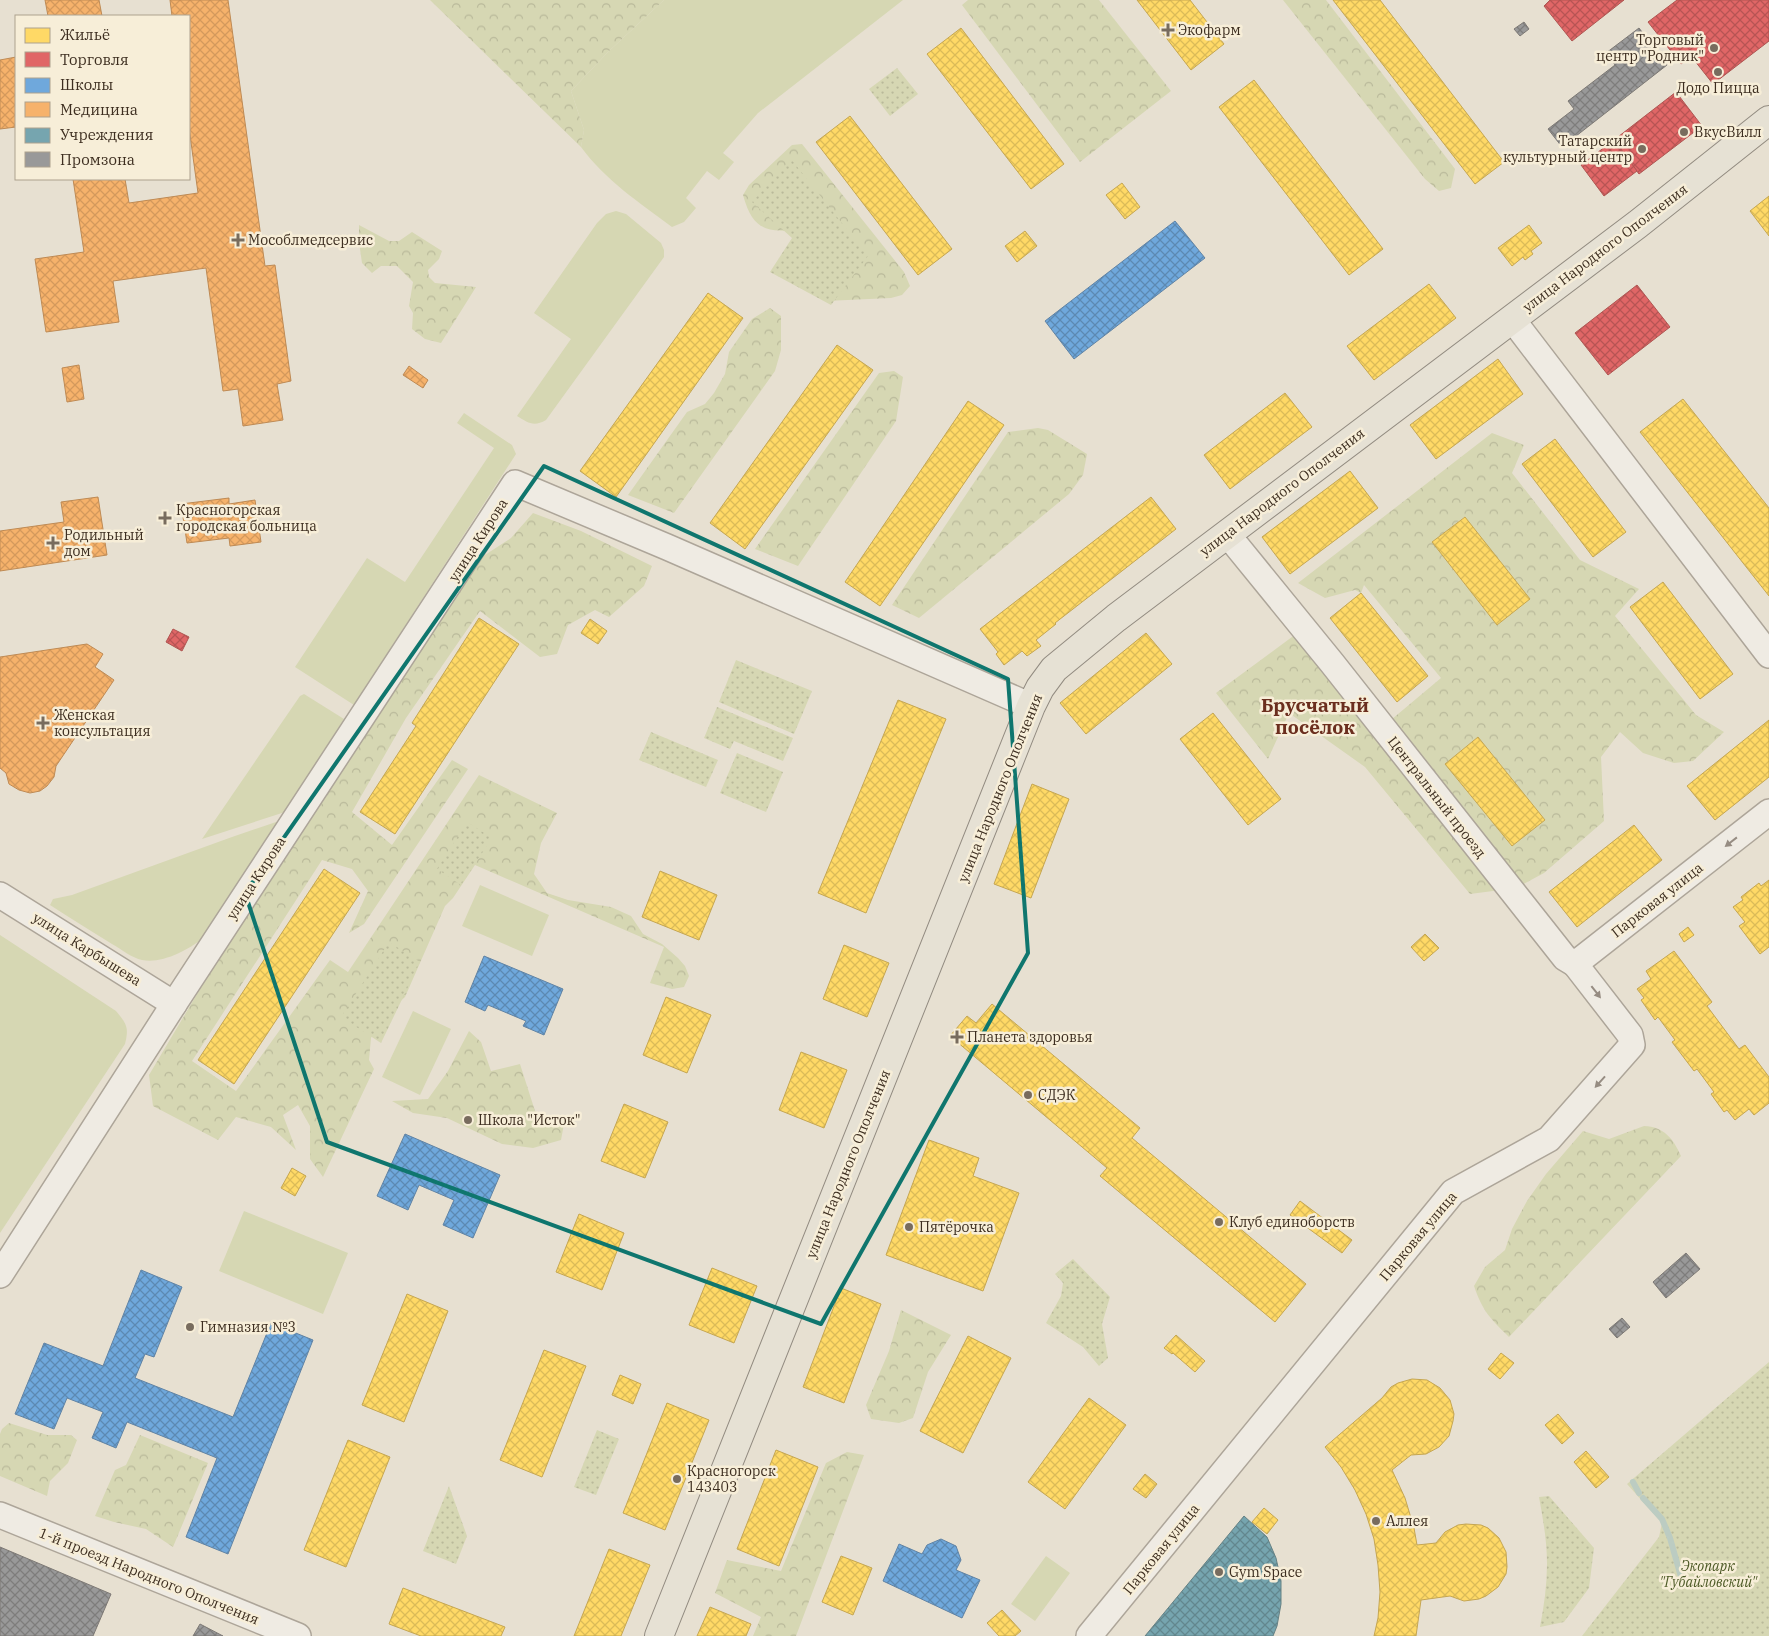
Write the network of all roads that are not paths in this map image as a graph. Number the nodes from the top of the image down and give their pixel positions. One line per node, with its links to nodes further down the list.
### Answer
1 (1769, 120): 2 (main road, улица Народного Ополчения)
2 (1512, 319): 3 (main road, улица Народного Ополчения); 4 (street)
3 (1227, 534): 5 (main road, улица Народного Ополчения); 8 (street, Центральный проезд)
4 (1769, 655)
5 (1031, 706): 9 (street, улица Кирова); 13 (main road, улица Народного Ополчения)
6 (1769, 812): 8 (street, Парковая улица, one-way to 8)
7 (0, 894): 9 (street, улица Карбышева)
8 (1575, 964): 14 (street, Парковая улица, one-way to 14)
9 (174, 1004): 10 (street, улица Кирова)
10 (0, 1275)
11 (0, 1515): 12 (street, 1-й проезд Народного Ополчения)
12 (298, 1636)
13 (660, 1636)
14 (1090, 1636)

